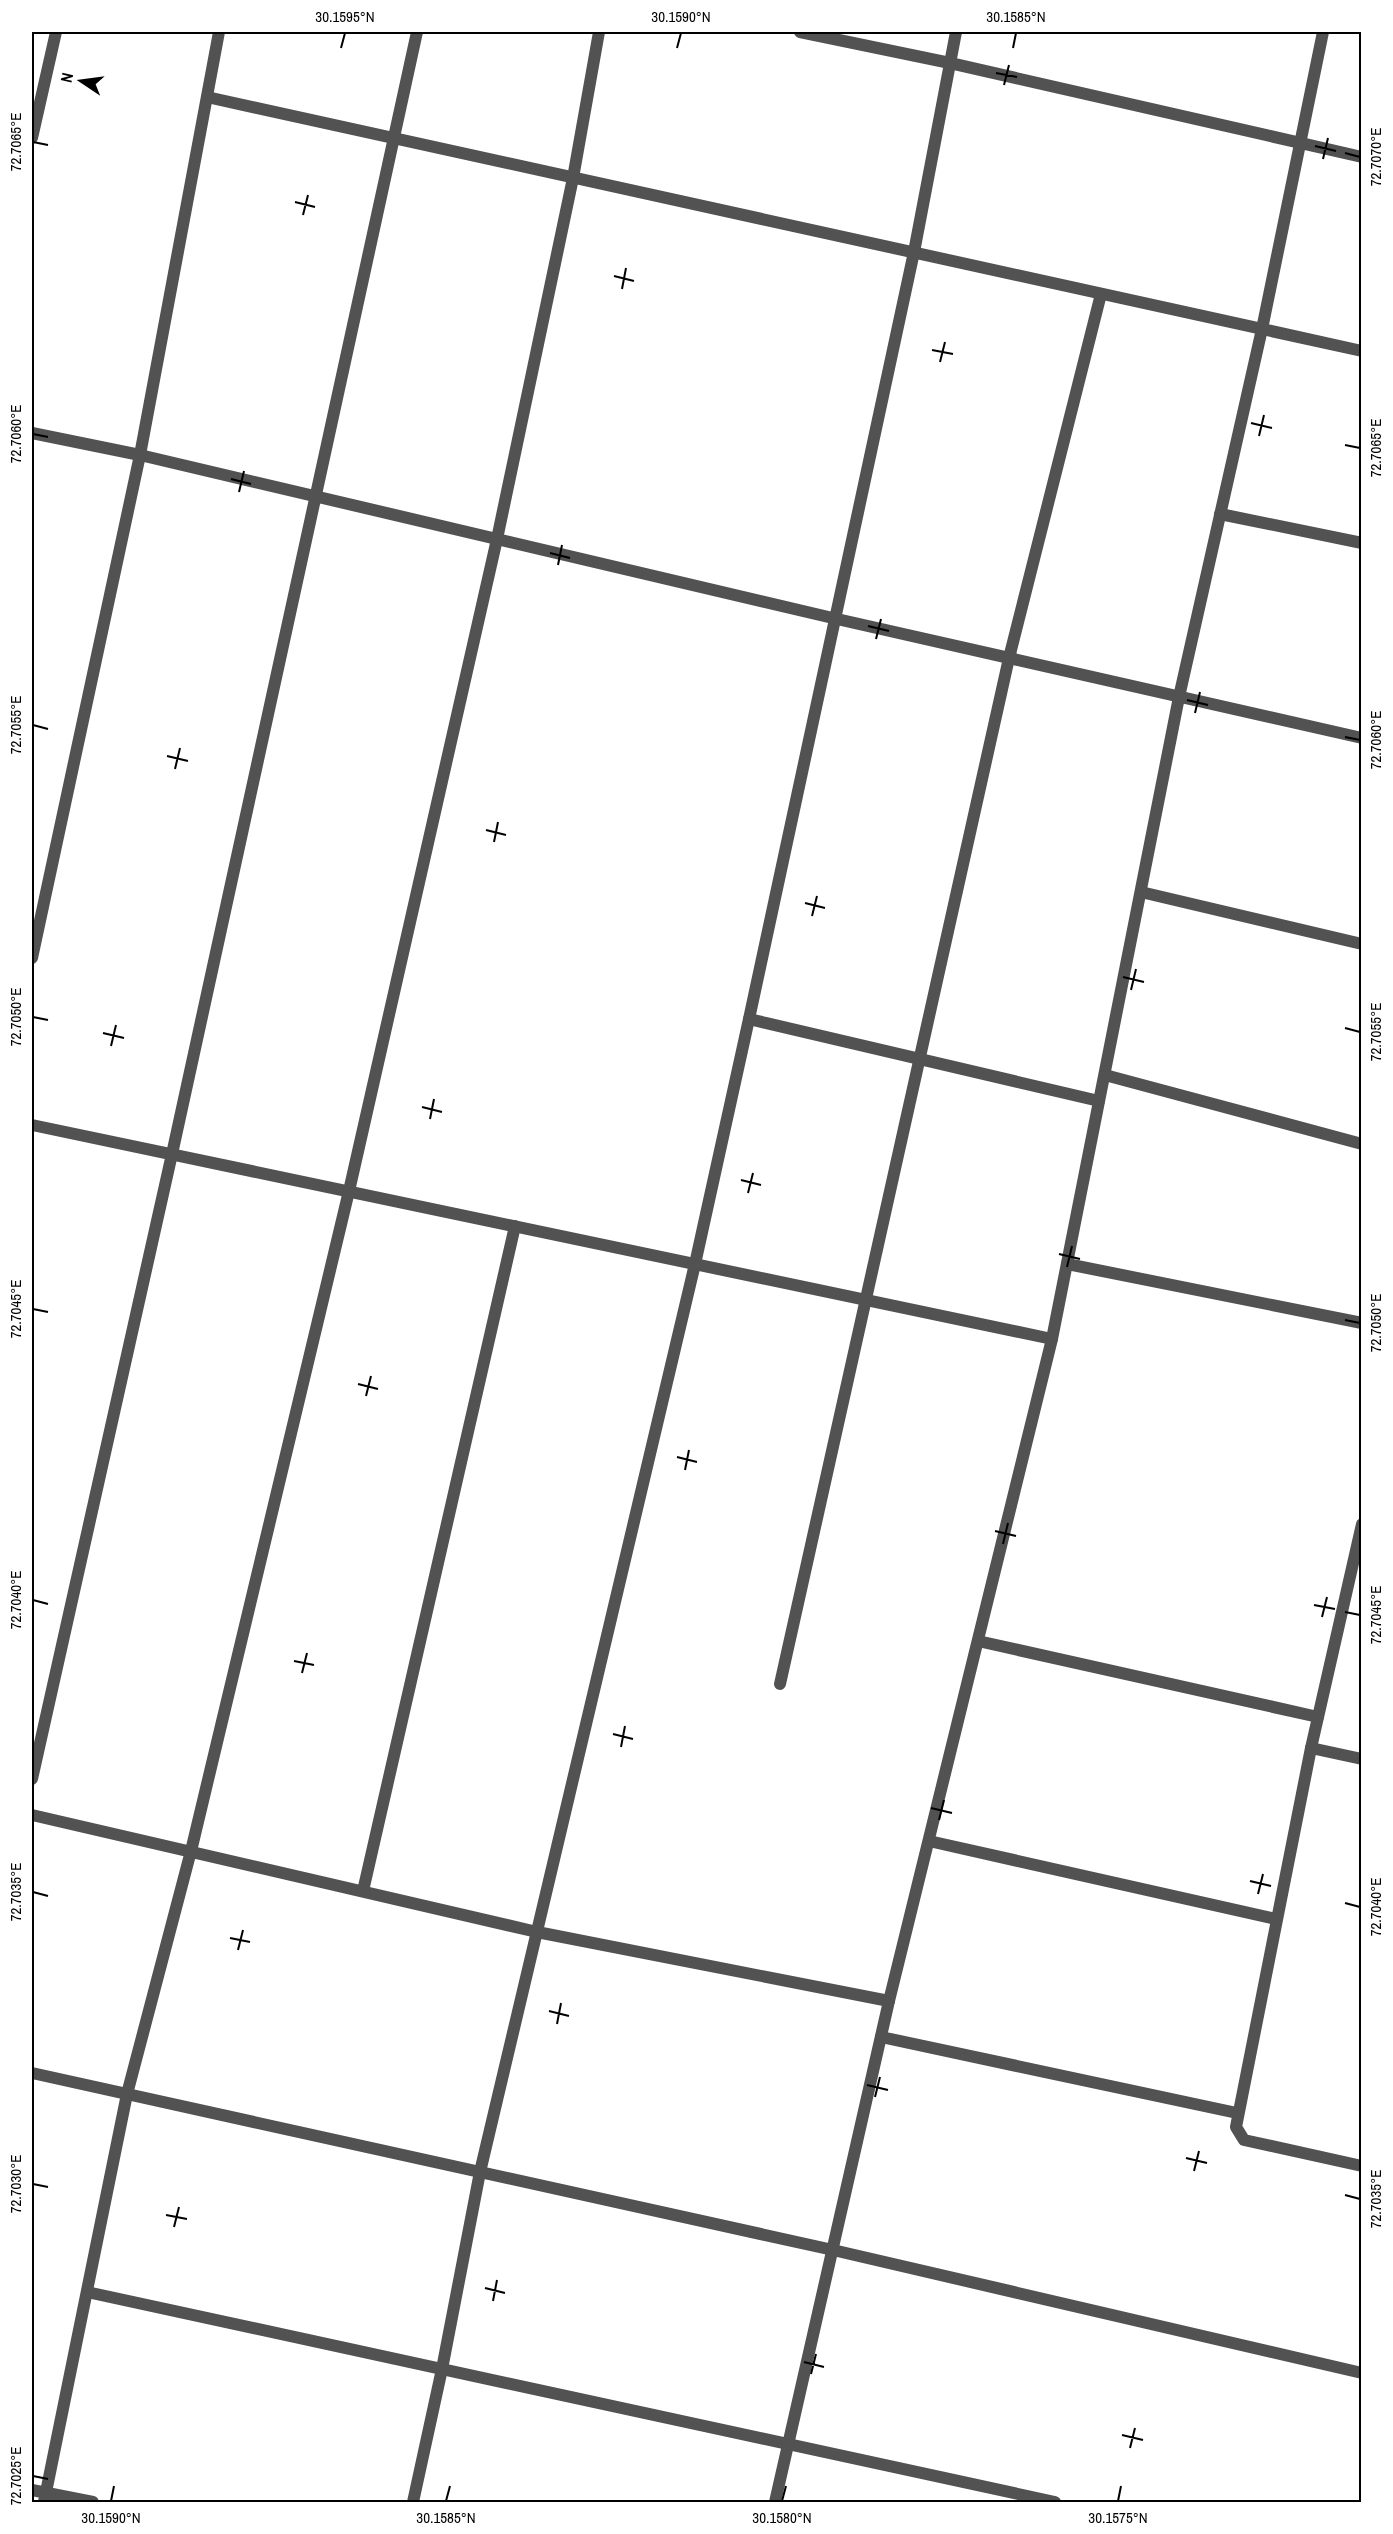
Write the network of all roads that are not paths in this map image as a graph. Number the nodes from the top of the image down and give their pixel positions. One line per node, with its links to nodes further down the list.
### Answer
1 (56, 32): 10 (street)
2 (219, 32): 9 (street)
3 (417, 32): 11 (street)
4 (599, 32): 14 (street)
5 (800, 32): 8 (street)
6 (956, 32): 8 (street)
7 (1323, 32): 12 (street)
8 (950, 63): 12 (street); 15 (street)
9 (207, 98): 11 (street); 20 (street)
10 (32, 138)
11 (394, 139): 14 (street); 21 (street)
12 (1300, 144): 13 (street); 17 (street)
13 (1362, 157)
14 (573, 178): 15 (street); 23 (street)
15 (914, 252): 16 (street); 25 (street)
16 (1101, 294): 17 (street); 26 (street)
17 (1262, 329): 18 (street); 22 (street)
18 (1362, 351)
19 (32, 433): 20 (street)
20 (140, 455): 21 (street); 31 (street)
21 (316, 496): 23 (street); 38 (street)
22 (1220, 514): 24 (street); 27 (street)
23 (497, 539): 25 (street); 39 (street)
24 (1362, 543)
25 (837, 619): 26 (street); 32 (street)
26 (1009, 658): 27 (street); 33 (street)
27 (1179, 696): 28 (street); 29 (street)
28 (1362, 738)
29 (1141, 892): 30 (street); 34 (street)
30 (1362, 945)
31 (32, 958)
32 (749, 1019): 33 (street); 41 (street)
33 (920, 1059): 35 (street); 43 (street)
34 (1105, 1075): 35 (street); 37 (street)
35 (1099, 1101): 42 (street)
36 (32, 1125): 38 (street)
37 (1362, 1144)
38 (172, 1154): 39 (street); 53 (street)
39 (349, 1191): 40 (street); 56 (street)
40 (514, 1226): 41 (street); 57 (street)
41 (695, 1264): 43 (street); 59 (street)
42 (1067, 1264): 44 (street); 45 (street)
43 (867, 1300): 45 (street); 49 (street)
44 (1362, 1323)
45 (1052, 1339): 48 (street)
46 (1362, 1524): 47 (street)
47 (1357, 1561): 50 (street)
48 (978, 1641): 50 (street); 55 (street)
49 (780, 1684)
50 (1318, 1717): 51 (street)
51 (1311, 1748): 52 (street); 58 (street)
52 (1362, 1759)
53 (32, 1779)
54 (32, 1815): 56 (street)
55 (929, 1840): 58 (street); 60 (street)
56 (191, 1851): 57 (street); 63 (street)
57 (363, 1891): 59 (street)
58 (1276, 1919): 64 (street)
59 (537, 1932): 60 (street); 66 (street)
60 (889, 2001): 61 (street)
61 (881, 2037): 64 (street); 67 (street)
62 (32, 2073): 63 (street)
63 (128, 2094): 66 (street); 68 (street)
64 (1237, 2113): 65 (street)
65 (1362, 2166)
66 (480, 2172): 67 (street); 69 (street)
67 (833, 2250): 70 (street); 71 (street)
68 (87, 2292): 69 (street); 73 (street)
69 (442, 2369): 71 (street); 75 (street)
70 (1362, 2373)
71 (788, 2445): 76 (street); 77 (street)
72 (32, 2490): 73 (street)
73 (45, 2498): 74 (street)
74 (93, 2502)
75 (413, 2502)
76 (775, 2502)
77 (1055, 2502)

